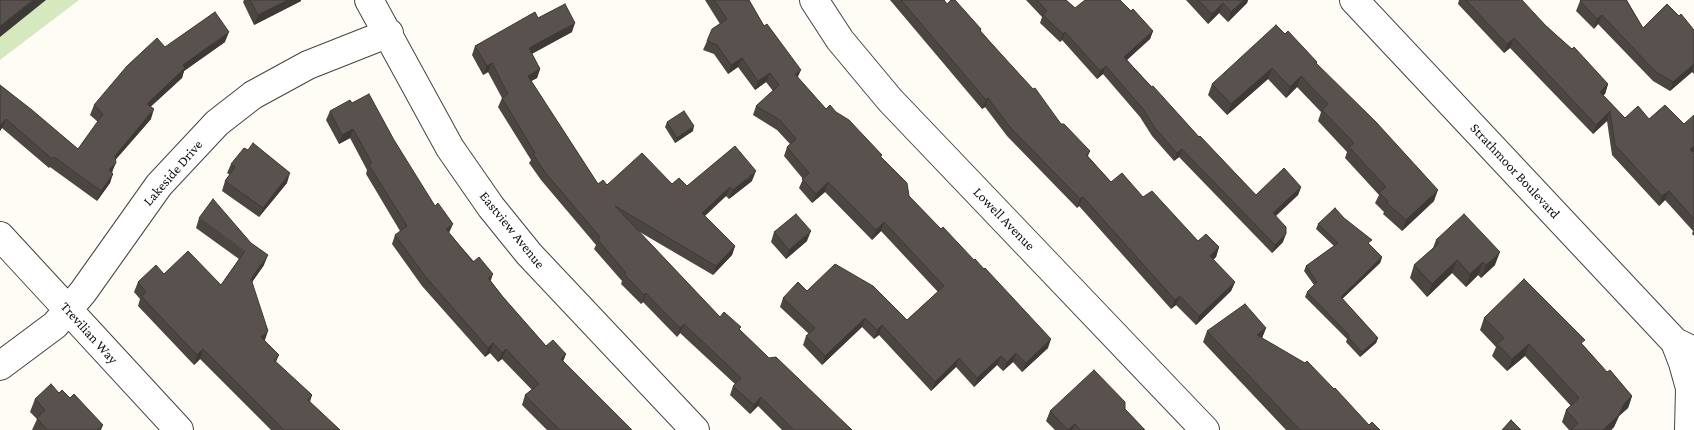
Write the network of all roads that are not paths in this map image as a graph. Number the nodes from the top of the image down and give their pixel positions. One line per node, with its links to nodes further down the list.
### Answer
1 (370, 0): 4 (street, Eastview Avenue)
2 (814, 0): 11 (street, Lowell Avenue)
3 (1354, 0): 7 (street, Strathmoor Boulevard)
4 (389, 33): 6 (street, Lakeside Drive); 10 (street, Eastview Avenue)
5 (0, 236): 6 (street, Trevilian Way)
6 (68, 309): 8 (street, Lakeside Drive); 9 (street, Trevilian Way)
7 (1684, 347): 12 (street, Strathmoor Boulevard)
8 (0, 366)
9 (178, 430)
10 (695, 430)
11 (1205, 430)
12 (1689, 430)

